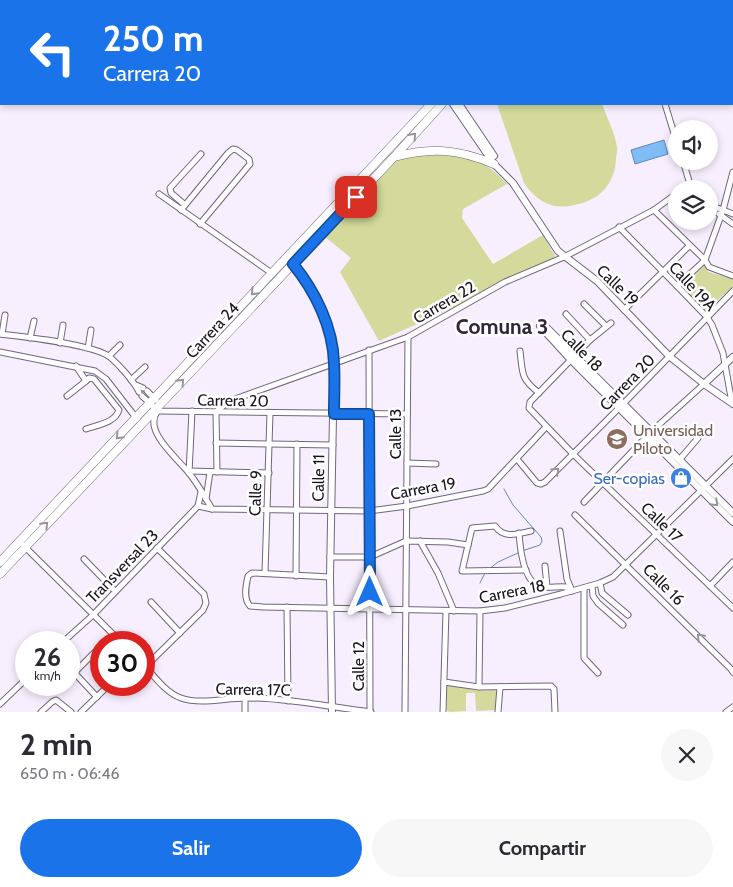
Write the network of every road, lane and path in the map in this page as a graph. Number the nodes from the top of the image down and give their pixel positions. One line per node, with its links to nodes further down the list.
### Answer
1 (430, 105): 27 (main road, Carrera 24)
2 (441, 105): 9 (main road, Carrera 24, one-way to 2)
3 (454, 105): 7 (street, Calle 19)
4 (461, 105): 7 (street, Calle 19)
5 (665, 105): 6 (street)
6 (670, 120)
7 (471, 125): 10 (street, Calle 19); 11 (street, Calle 19)
8 (201, 154): 15 (street)
9 (394, 157): 10 (main road); 27 (main road, Carrera 24)
10 (494, 164): 11 (street, Calle 19)
11 (502, 170): 25 (street, Calle 19)
12 (733, 172): 19 (street)
13 (159, 194): 16 (street)
14 (668, 200): 17 (street, Carrera 22)
15 (185, 205): 16 (street); 21 (street)
16 (181, 210): 21 (street)
17 (654, 210): 23 (street, Carrera 22); 24 (street)
18 (718, 211): 19 (street)
19 (722, 214): 20 (street); 22 (street); 26 (street)
20 (733, 214)
21 (200, 224): 29 (street)
22 (733, 224)
23 (619, 227): 25 (street, Carrera 22); 28 (street, Calle 19A)
24 (689, 246): 26 (street); 28 (street)
25 (564, 257): 35 (street, Calle 19); 43 (street, Carrera 22)
26 (705, 260): 31 (street); 32 (street)
27 (289, 261): 29 (main road, Carrera 24); 30 (main road, Carrera 24); 56 (street, Calle 11)
28 (663, 273): 32 (street, Calle 19A); 35 (street)
29 (271, 274): 30 (street); 66 (main road, Carrera 24, one-way to 66)
30 (283, 274): 66 (main road, Carrera 24, one-way to 30)
31 (733, 276)
32 (678, 286): 38 (street, Calle 19A)
33 (733, 291): 38 (street, Carrera 20)
34 (584, 304): 45 (street)
35 (624, 310): 53 (street, Calle 19)
36 (566, 314): 45 (street)
37 (5, 315): 42 (street)
38 (707, 317): 53 (street, Carrera 20); 57 (street, Calle 19A)
39 (34, 320): 44 (street)
40 (63, 325): 46 (street)
41 (91, 330): 48 (street)
42 (1, 334): 44 (street)
43 (408, 336): 49 (street, Carrera 22); 73 (street, Calle 13)
44 (30, 338): 46 (street)
45 (590, 340): 55 (street)
46 (60, 343): 48 (street)
47 (120, 345): 52 (street)
48 (88, 348): 52 (street)
49 (369, 350): 56 (street, Carrera 22); 72 (street, Calle 12)
50 (520, 351): 63 (street)
51 (0, 352): 58 (street)
52 (109, 356): 60 (street)
53 (670, 356): 62 (street, Calle 19); 67 (street, Carrera 20)
54 (733, 357): 57 (street)
55 (573, 358): 55 (street, Calle 18); 63 (street); 67 (street, Calle 18)
56 (334, 362): 69 (street, Carrera 22); 71 (street, Calle 11)
57 (726, 363): 62 (street); 65 (street, Calle 19A)
58 (76, 366): 61 (street); 74 (street)
59 (145, 367): 60 (street)
60 (132, 380): 66 (street)
61 (86, 381): 64 (street); 76 (street)
62 (704, 384): 65 (street, Calle 19); 77 (street)
63 (539, 393): 75 (street, Calle 17)
64 (67, 396)
65 (733, 403)
66 (156, 405): 68 (street, Carrera 20); 74 (main road, Carrera 24); 89 (street)
67 (621, 406): 77 (street, Calle 18); 83 (street, Carrera 20)
68 (192, 411): 69 (street, Carrera 20); 89 (street)
69 (216, 412): 70 (street, Carrera 20); 79 (street)
70 (270, 413): 71 (street, Carrera 20); 80 (street, Calle 9)
71 (334, 414): 72 (street, Carrera 20); 82 (street, Calle 11)
72 (369, 414): 73 (street, Carrera 20); 103 (street, Calle 12)
73 (408, 414): 87 (street, Calle 13)
74 (139, 421): 113 (main road, Carrera 24)
75 (546, 427): 83 (street, Calle 17); 84 (street)
76 (86, 429)
77 (650, 434): 85 (street, Calle 18); 92 (street); 93 (street, Calle 18)
78 (698, 438): 85 (street)
79 (216, 443): 80 (street); 90 (street)
80 (269, 444): 81 (street); 91 (street, Calle 9)
81 (297, 444): 82 (street); 101 (street)
82 (332, 445): 102 (street, Calle 11)
83 (574, 455): 84 (street, Carrera 20, one-way to 83); 92 (street, Calle 17)
84 (517, 459): 98 (street, Carrera 19)
85 (680, 459): 93 (street, Calle 18)
86 (733, 459): 93 (street, Carrera 18)
87 (407, 463): 88 (street); 98 (street, Calle 13)
88 (436, 464)
89 (189, 472): 90 (street); 94 (street)
90 (213, 472): 91 (street); 95 (street)
91 (268, 473): 100 (street, Calle 9)
92 (603, 482): 96 (street); 110 (street, Calle 17)
93 (704, 488): 104 (street, Calle 18); 106 (street, Calle 18, one-way to 106); 110 (street, Carrera 18)
94 (201, 492): 95 (street); 97 (street)
95 (206, 500): 99 (street)
96 (584, 502)
97 (198, 506): 99 (street); 115 (street, Transversal 23)
98 (407, 506): 103 (street, Carrera 19); 111 (street, Calle 13)
99 (212, 509): 100 (street, Carrera 19)
100 (268, 510): 101 (street, Carrera 19); 124 (street, Calle 9)
101 (297, 510): 102 (street, Carrera 19); 126 (street)
102 (332, 510): 103 (street, Carrera 19); 116 (street, Calle 11)
103 (370, 511): 117 (street, Calle 12)
104 (733, 513)
105 (575, 516): 121 (street, Calle 16)
106 (733, 522)
107 (530, 531): 109 (street)
108 (560, 531): 134 (street)
109 (519, 533): 114 (street); 123 (street)
110 (657, 535): 121 (street, Carrera 18); 130 (street, Calle 17)
111 (406, 541): 112 (street); 117 (street); 140 (street, Calle 13)
112 (420, 541): 114 (street); 142 (street)
113 (22, 544): 119 (main road, Carrera 24); 125 (main road, Carrera 24); 144 (street)
114 (468, 545): 123 (street)
115 (157, 548): 133 (street, Transversal 23); 149 (street)
116 (330, 557): 117 (street); 127 (street, Calle 11)
117 (370, 557): 139 (street, Calle 12)
118 (84, 559): 133 (street)
119 (0, 562)
120 (733, 562): 130 (street)
121 (626, 564): 128 (street, Carrera 18); 153 (street, Calle 16, one-way to 121)
122 (545, 566): 131 (street)
123 (526, 570): 131 (street)
124 (265, 573): 126 (street); 136 (street, Carrera 18)
125 (0, 574)
126 (296, 576): 127 (street)
127 (330, 577): 138 (street, Calle 11)
128 (600, 583): 129 (street, Carrera 18); 145 (street)
129 (592, 586): 132 (street, Carrera 18); 146 (street)
130 (710, 586): 137 (street, Calle 17)
131 (547, 587): 134 (street)
132 (584, 588): 134 (street, Carrera 18); 154 (street)
133 (115, 591): 144 (street, Transversal 23)
134 (571, 591): 143 (street, Carrera 18)
135 (151, 602): 149 (street)
136 (287, 607): 138 (street, Carrera 18); 163 (street)
137 (733, 608)
138 (330, 609): 139 (street, Carrera 18); 166 (street, Calle 11)
139 (370, 609): 140 (street, Carrera 18); 171 (street, Calle 12)
140 (406, 610): 141 (street, Carrera 18); 172 (street, Calle 13)
141 (446, 611): 142 (street, Carrera 18); 157 (street)
142 (454, 611): 143 (street, Carrera 18)
143 (480, 611): 158 (street)
144 (93, 615): 147 (street, Transversal 23); 148 (street)
145 (628, 615)
146 (623, 626)
147 (75, 631)
148 (109, 631)
149 (180, 633): 150 (street)
150 (155, 656)
151 (90, 657): 152 (street)
152 (80, 667)
153 (732, 669)
154 (598, 673)
155 (155, 677): 162 (street, Carrera 17C)
156 (80, 679): 161 (street)
157 (444, 682): 158 (street); 173 (street)
158 (479, 687): 159 (street)
159 (500, 687): 174 (street); 175 (street)
160 (15, 690): 164 (street)
161 (97, 697): 169 (street)
162 (245, 698): 163 (street, Carrera 17C); 170 (street)
163 (288, 701): 166 (street, Carrera 17C)
164 (0, 704)
165 (733, 707): 176 (street)
166 (332, 709): 171 (street, Carrera 17C)
167 (41, 712): 168 (street)
168 (70, 712)
169 (81, 712)
170 (245, 712)
171 (371, 712)
172 (405, 712)
173 (443, 712)
174 (498, 712)
175 (555, 712)
176 (726, 712)

